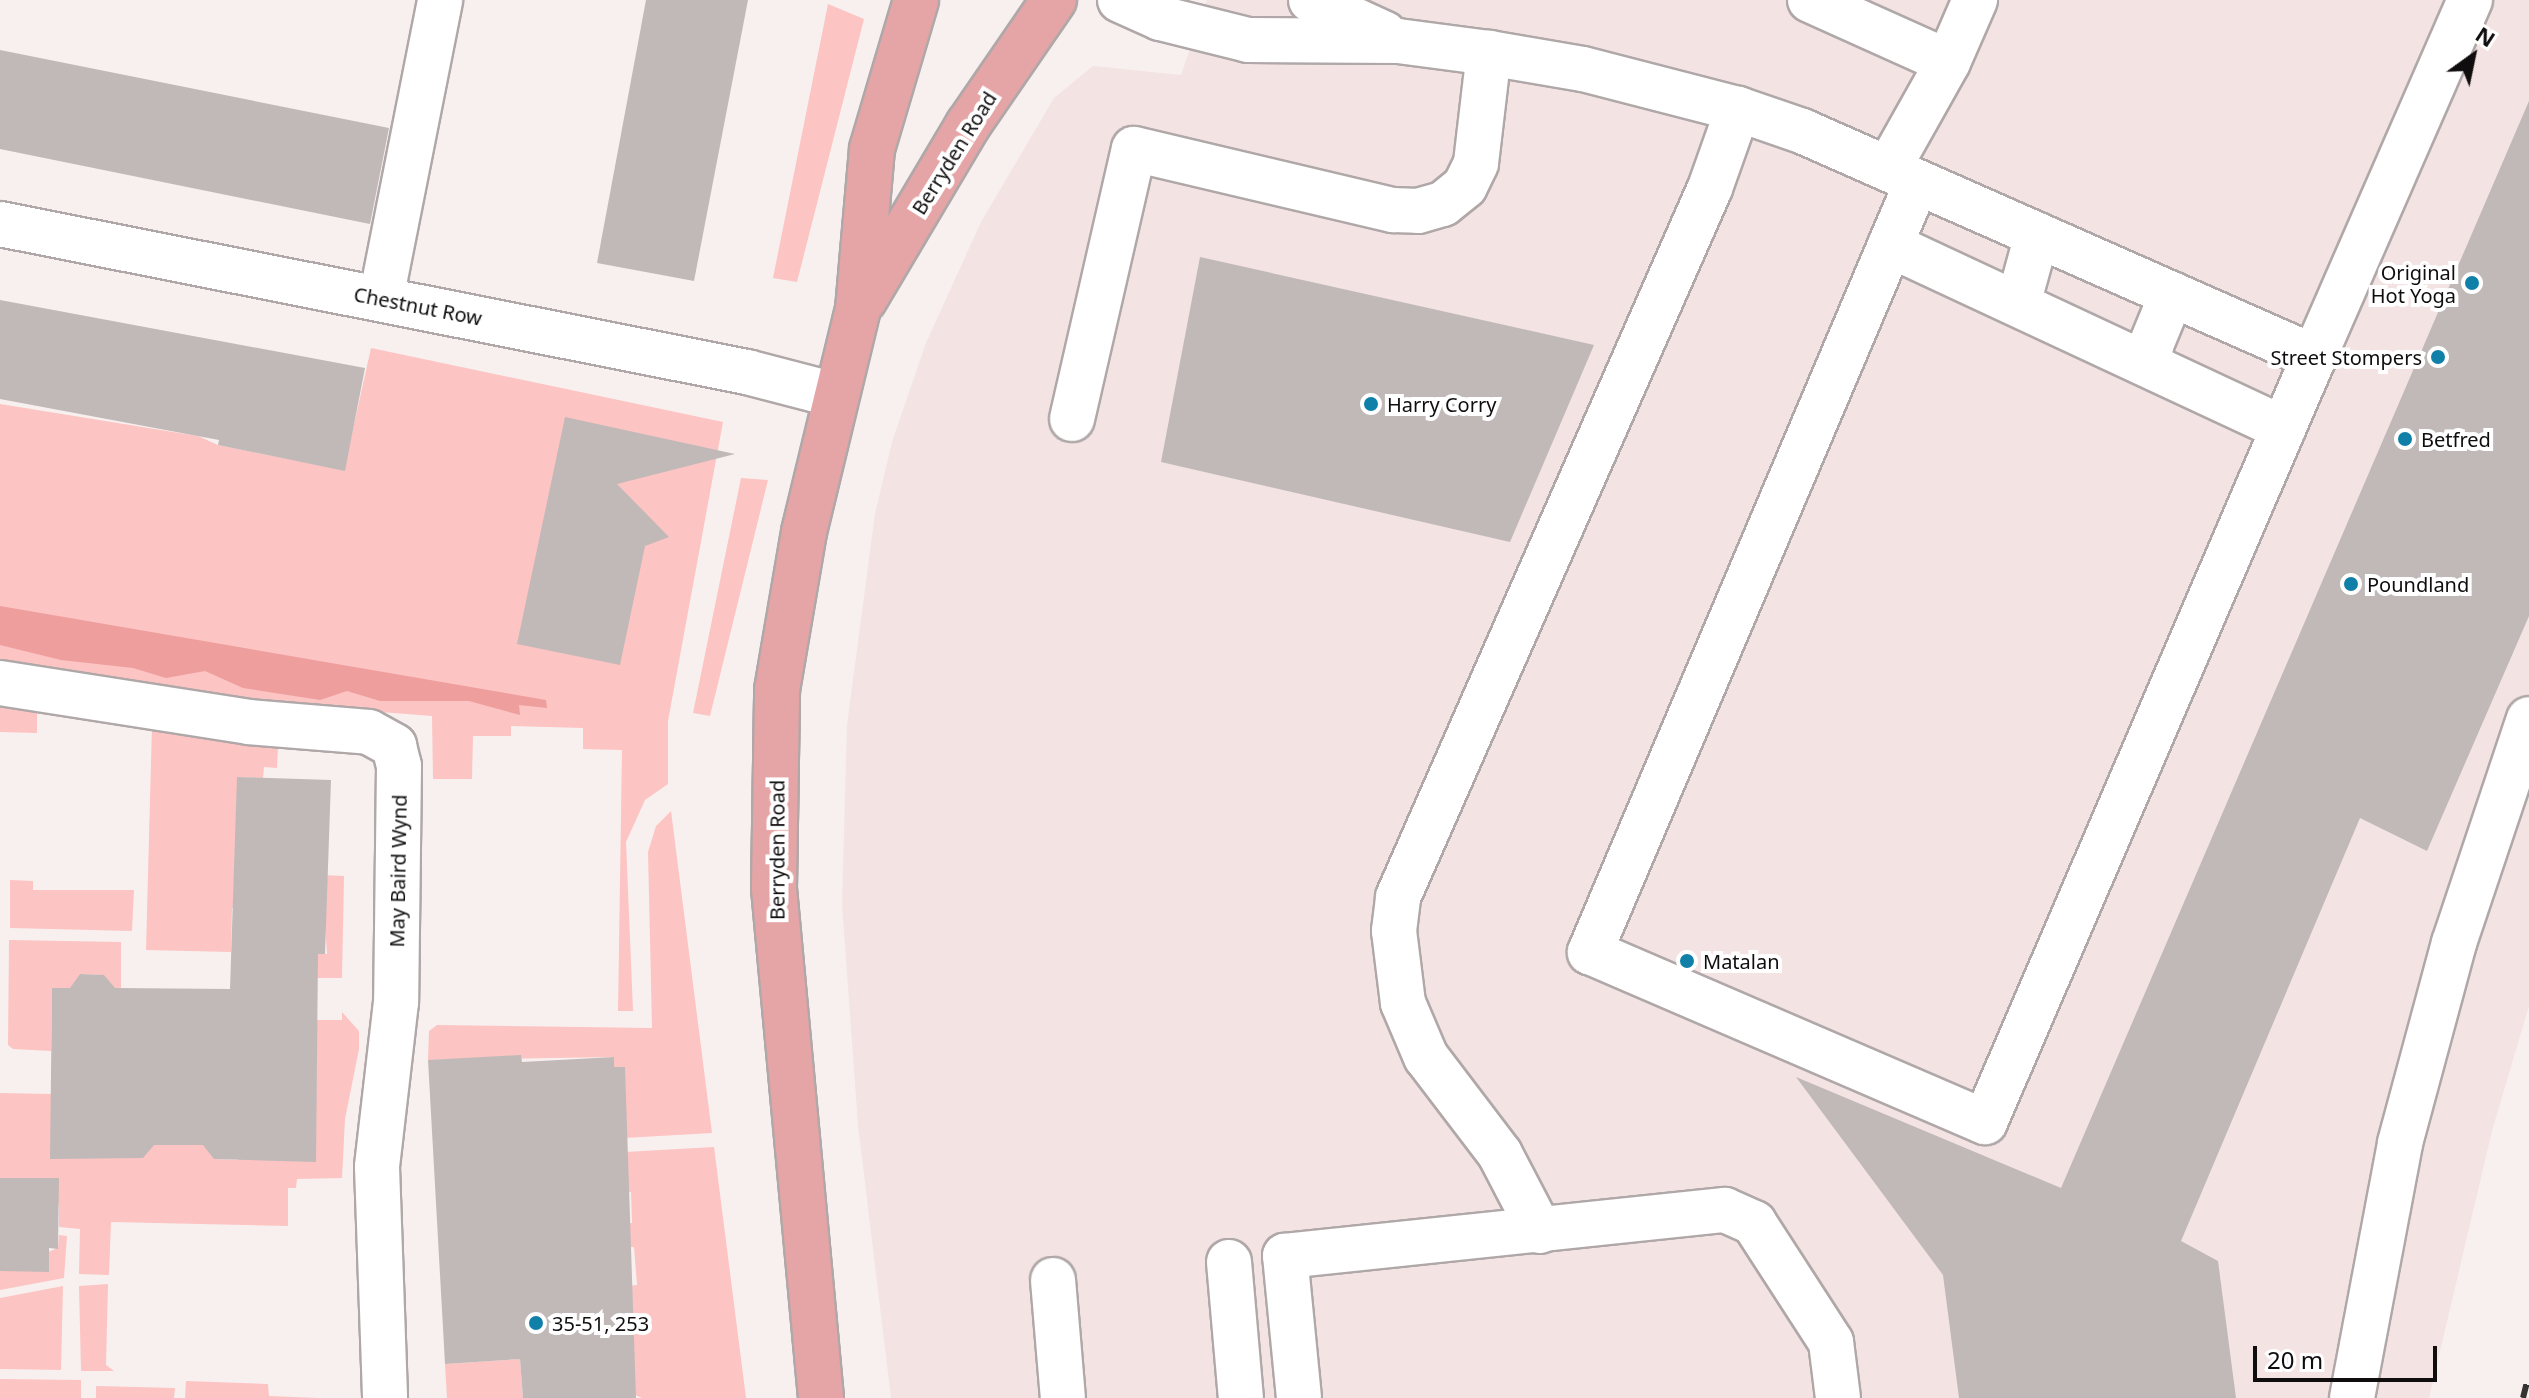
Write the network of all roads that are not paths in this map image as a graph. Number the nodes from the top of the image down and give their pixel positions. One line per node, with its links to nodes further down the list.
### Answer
1 (440, 0): 18 (street)
2 (916, 0): 20 (main road, Berryden Road)
3 (1054, 0): 20 (main road, Berryden Road)
4 (1120, 0): 9 (street)
5 (1311, 0): 9 (street)
6 (1810, 0): 11 (street)
7 (1975, 0): 11 (street)
8 (2470, 0): 21 (street)
9 (1398, 41): 10 (street)
10 (1489, 53): 12 (street); 24 (street)
11 (1948, 62): 13 (street)
12 (1738, 109): 13 (street); 28 (street)
13 (1903, 176): 15 (street); 16 (street)
14 (0, 224): 18 (street, Chestnut Row)
15 (2037, 235): 17 (street); 19 (street)
16 (1890, 245): 19 (street); 25 (street)
17 (2172, 294): 21 (street); 22 (street)
18 (381, 299): 23 (street, Chestnut Row)
19 (2018, 304): 22 (street)
20 (858, 309): 23 (main road, Berryden Road)
21 (2314, 357): 25 (street)
22 (2149, 364): 25 (street)
23 (835, 395): 32 (main road, Berryden Road)
24 (1072, 419)
25 (2283, 428)
26 (0, 683): 31 (street, May Baird Wynd)
27 (2529, 719): 37 (street)
28 (1540, 1231): 35 (street); 36 (street)
29 (1229, 1262): 34 (street)
30 (1053, 1280): 33 (street)
31 (385, 1398)
32 (821, 1398)
33 (1063, 1398)
34 (1241, 1398)
35 (1299, 1398)
36 (1838, 1398)
37 (2352, 1398)

